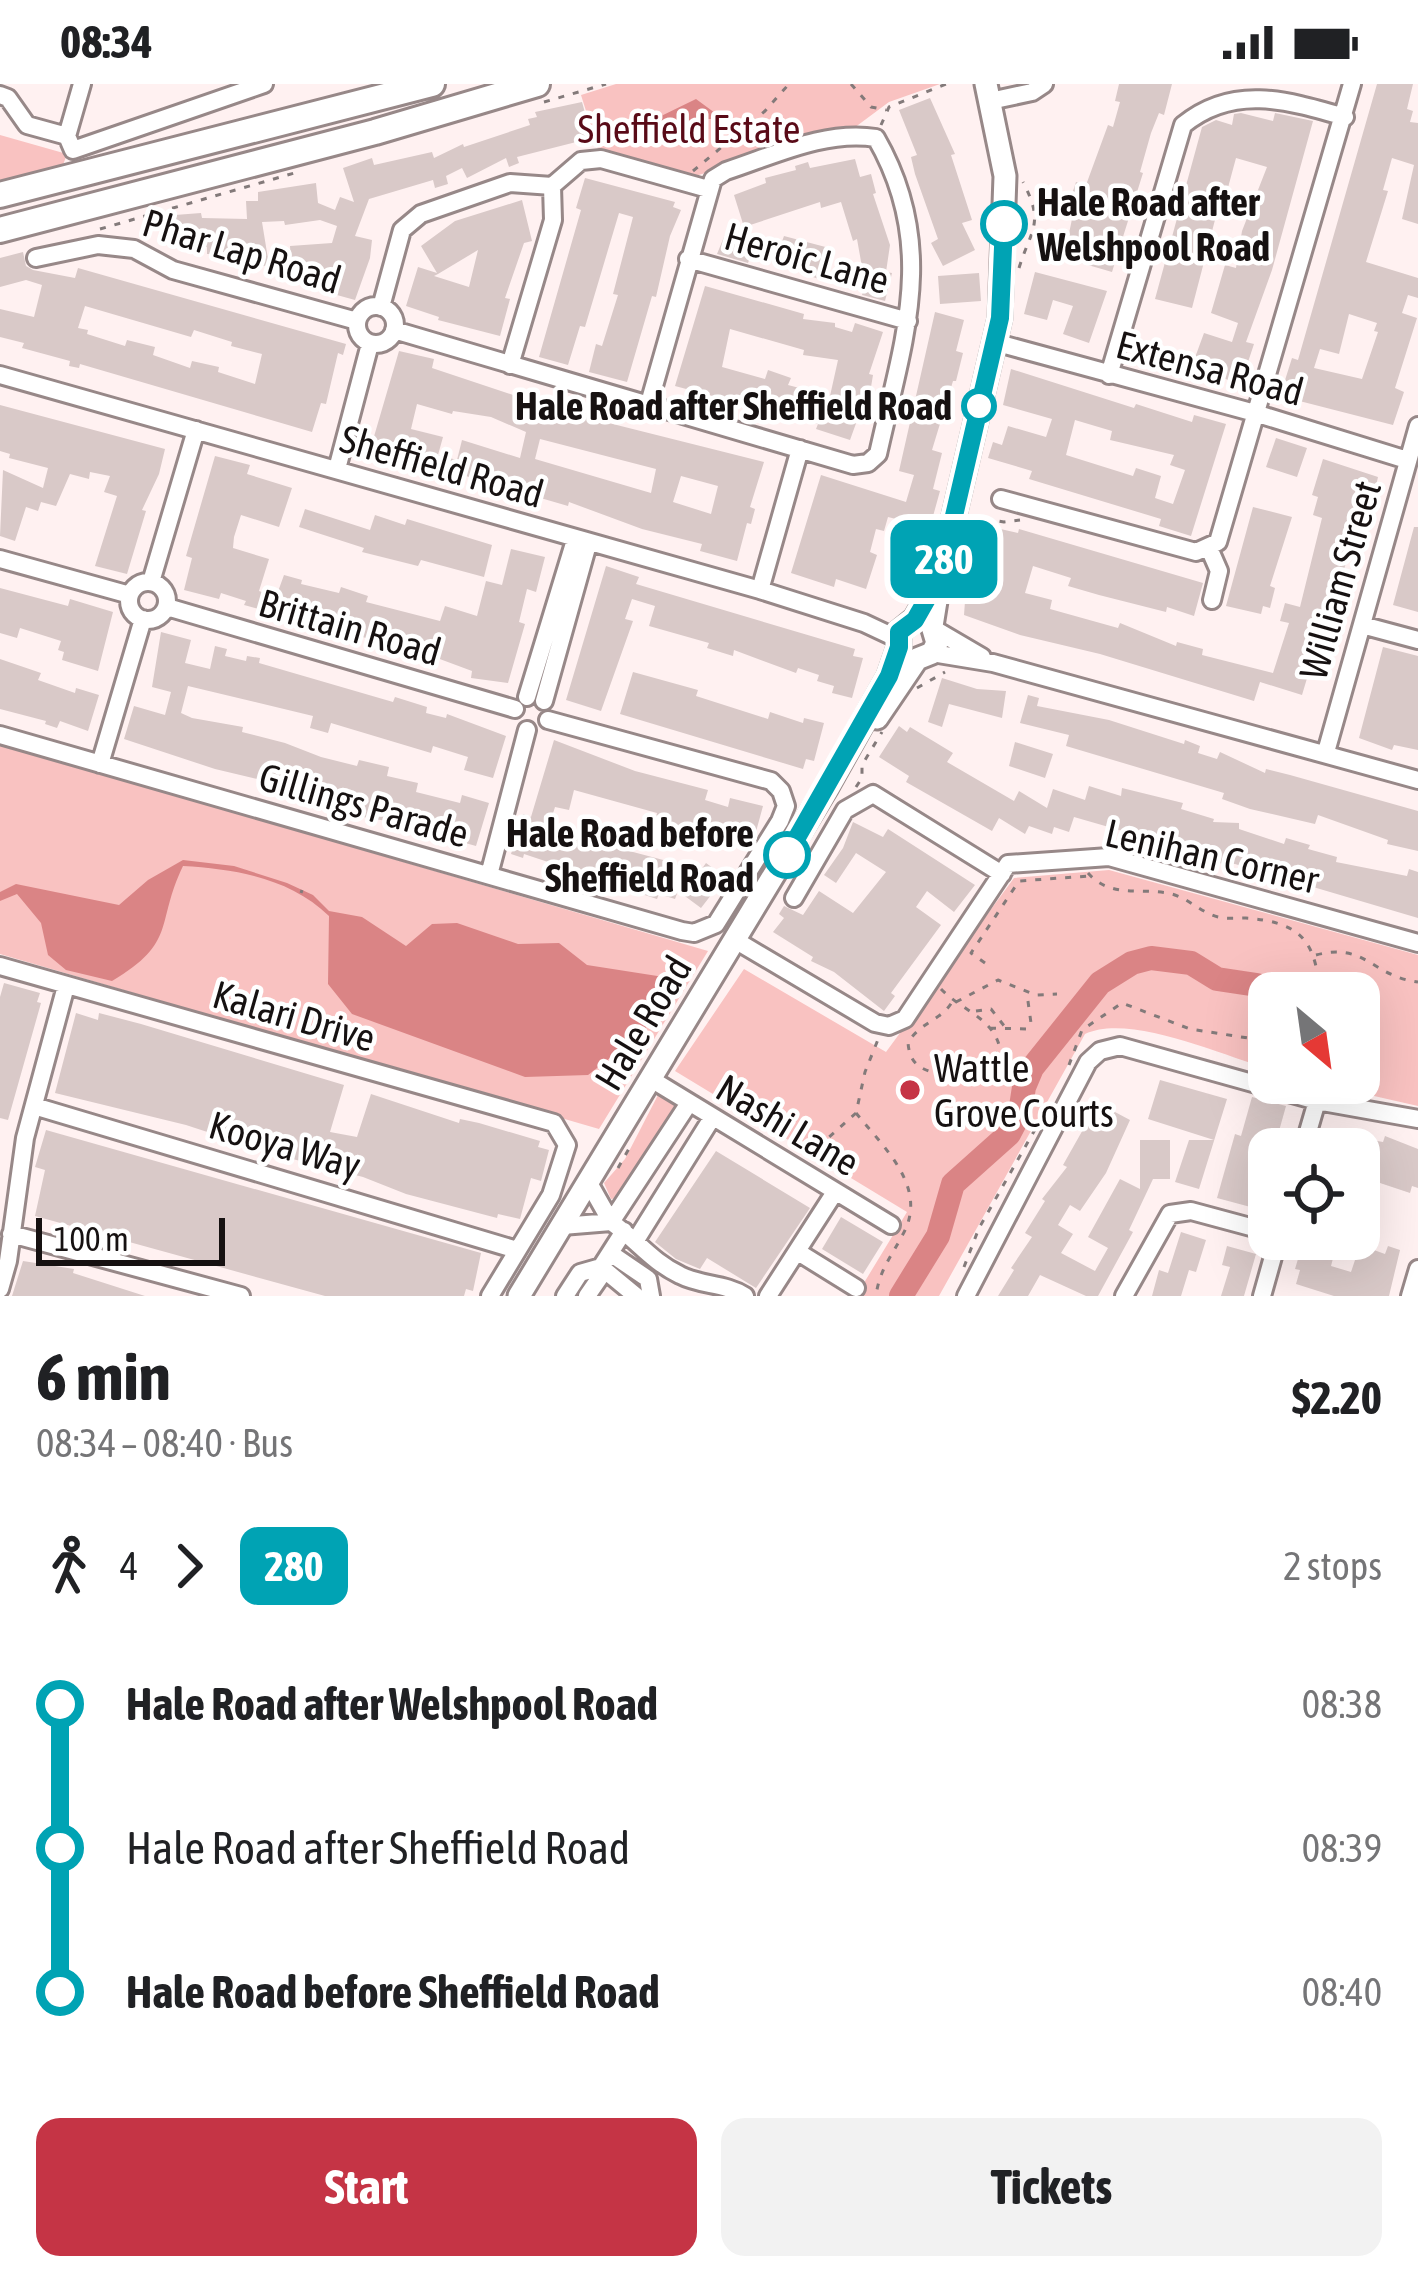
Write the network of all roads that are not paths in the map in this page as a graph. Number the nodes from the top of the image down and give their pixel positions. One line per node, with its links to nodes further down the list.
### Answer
1 (82, 84): 10 (street)
2 (264, 84): 10 (street)
3 (432, 84): 13 (highway)
4 (537, 84): 14 (highway)
5 (1044, 84): 7 (street)
6 (1352, 84): 9 (street)
7 (988, 92): 21 (main road, Hale Road)
8 (0, 95): 10 (street)
9 (1345, 117): 25 (street); 27 (street)
10 (67, 136)
11 (552, 186): 12 (street); 17 (street); 23 (street)
12 (709, 189): 16 (street); 19 (street)
13 (0, 195)
14 (0, 230)
15 (36, 258): 18 (street, Phar Lap Road)
16 (688, 259): 19 (street, Heroic Lane); 26 (street)
17 (381, 307): 18 (street); 20 (street)
18 (357, 321): 22 (street)
19 (908, 321): 30 (street)
20 (394, 330): 22 (street); 23 (street)
21 (994, 342): 25 (street, Extensa Road); 44 (main road, Hale Road)
22 (370, 344): 32 (street)
23 (510, 365): 26 (street)
24 (0, 375): 29 (street, Sheffield Road)
25 (1109, 375): 27 (street, Extensa Road)
26 (648, 406): 30 (street)
27 (1255, 413): 31 (street, Extensa Road); 35 (street)
28 (1418, 425): 31 (street, William Street)
29 (196, 430): 32 (street, Sheffield Road); 37 (street)
30 (800, 449): 38 (street)
31 (1407, 460): 43 (street, William Street)
32 (337, 470): 34 (street, Sheffield Road)
33 (1001, 499): 35 (street)
34 (582, 542): 38 (street, Sheffield Road); 46 (street)
35 (1209, 548): 40 (street)
36 (0, 559): 39 (street)
37 (151, 582): 39 (street); 41 (street)
38 (760, 590): 44 (street, Sheffield Road)
39 (130, 595): 42 (street)
40 (1212, 600)
41 (166, 607): 42 (street); 46 (street, Brittain Road)
42 (142, 620): 51 (street)
43 (1361, 625): 45 (street); 50 (street, William Street)
44 (917, 637): 50 (street, Sheffield Road); 56 (main road, Hale Road)
45 (1418, 640)
46 (529, 702): 47 (street); 48 (street)
47 (548, 720): 48 (street); 54 (street, Gillings Parade)
48 (527, 730): 54 (street)
49 (0, 735): 51 (street, Gillings Parade)
50 (1326, 752): 52 (street, Sheffield Road)
51 (100, 764): 54 (street, Gillings Parade)
52 (1418, 780)
53 (1002, 874): 55 (street); 56 (street); 57 (street, Lenihan Corner)
54 (489, 875)
55 (794, 898)
56 (735, 940): 60 (main road, Hale Road)
57 (1418, 943)
58 (0, 966): 59 (street, Kalari Drive)
59 (66, 986): 64 (street); 74 (street, Kalari Drive)
60 (651, 1079): 62 (street, Nashi Lane); 67 (main road, Hale Road)
61 (1248, 1082): 92 (street)
62 (689, 1103): 65 (street, Nashi Lane); 72 (street)
63 (1334, 1104): 66 (street)
64 (34, 1106): 73 (street); 74 (street, Kooya Way)
65 (712, 1118): 68 (street, Nashi Lane); 72 (street)
66 (1418, 1119)
67 (589, 1183): 70 (main road, Hale Road); 72 (street)
68 (835, 1192): 69 (street, Nashi Lane); 75 (street)
69 (891, 1225)
70 (562, 1226): 72 (street); 86 (main road, Hale Road)
71 (1248, 1226): 93 (street)
72 (624, 1231): 79 (street); 83 (street)
73 (11, 1234): 80 (street); 82 (street)
74 (517, 1250): 85 (street)
75 (798, 1252): 81 (street); 91 (street)
76 (1272, 1260): 94 (street)
77 (1418, 1269): 95 (street)
78 (708, 1272): 83 (street)
79 (618, 1278): 87 (street); 88 (street); 89 (street); 90 (street)
80 (176, 1287): 84 (street)
81 (856, 1288)
82 (0, 1289)
83 (739, 1292)
84 (241, 1296)
85 (490, 1296)
86 (519, 1296)
87 (565, 1296)
88 (587, 1296)
89 (604, 1296)
90 (651, 1296)
91 (768, 1296)
92 (966, 1296)
93 (1124, 1296)
94 (1262, 1296)
95 (1410, 1296)

